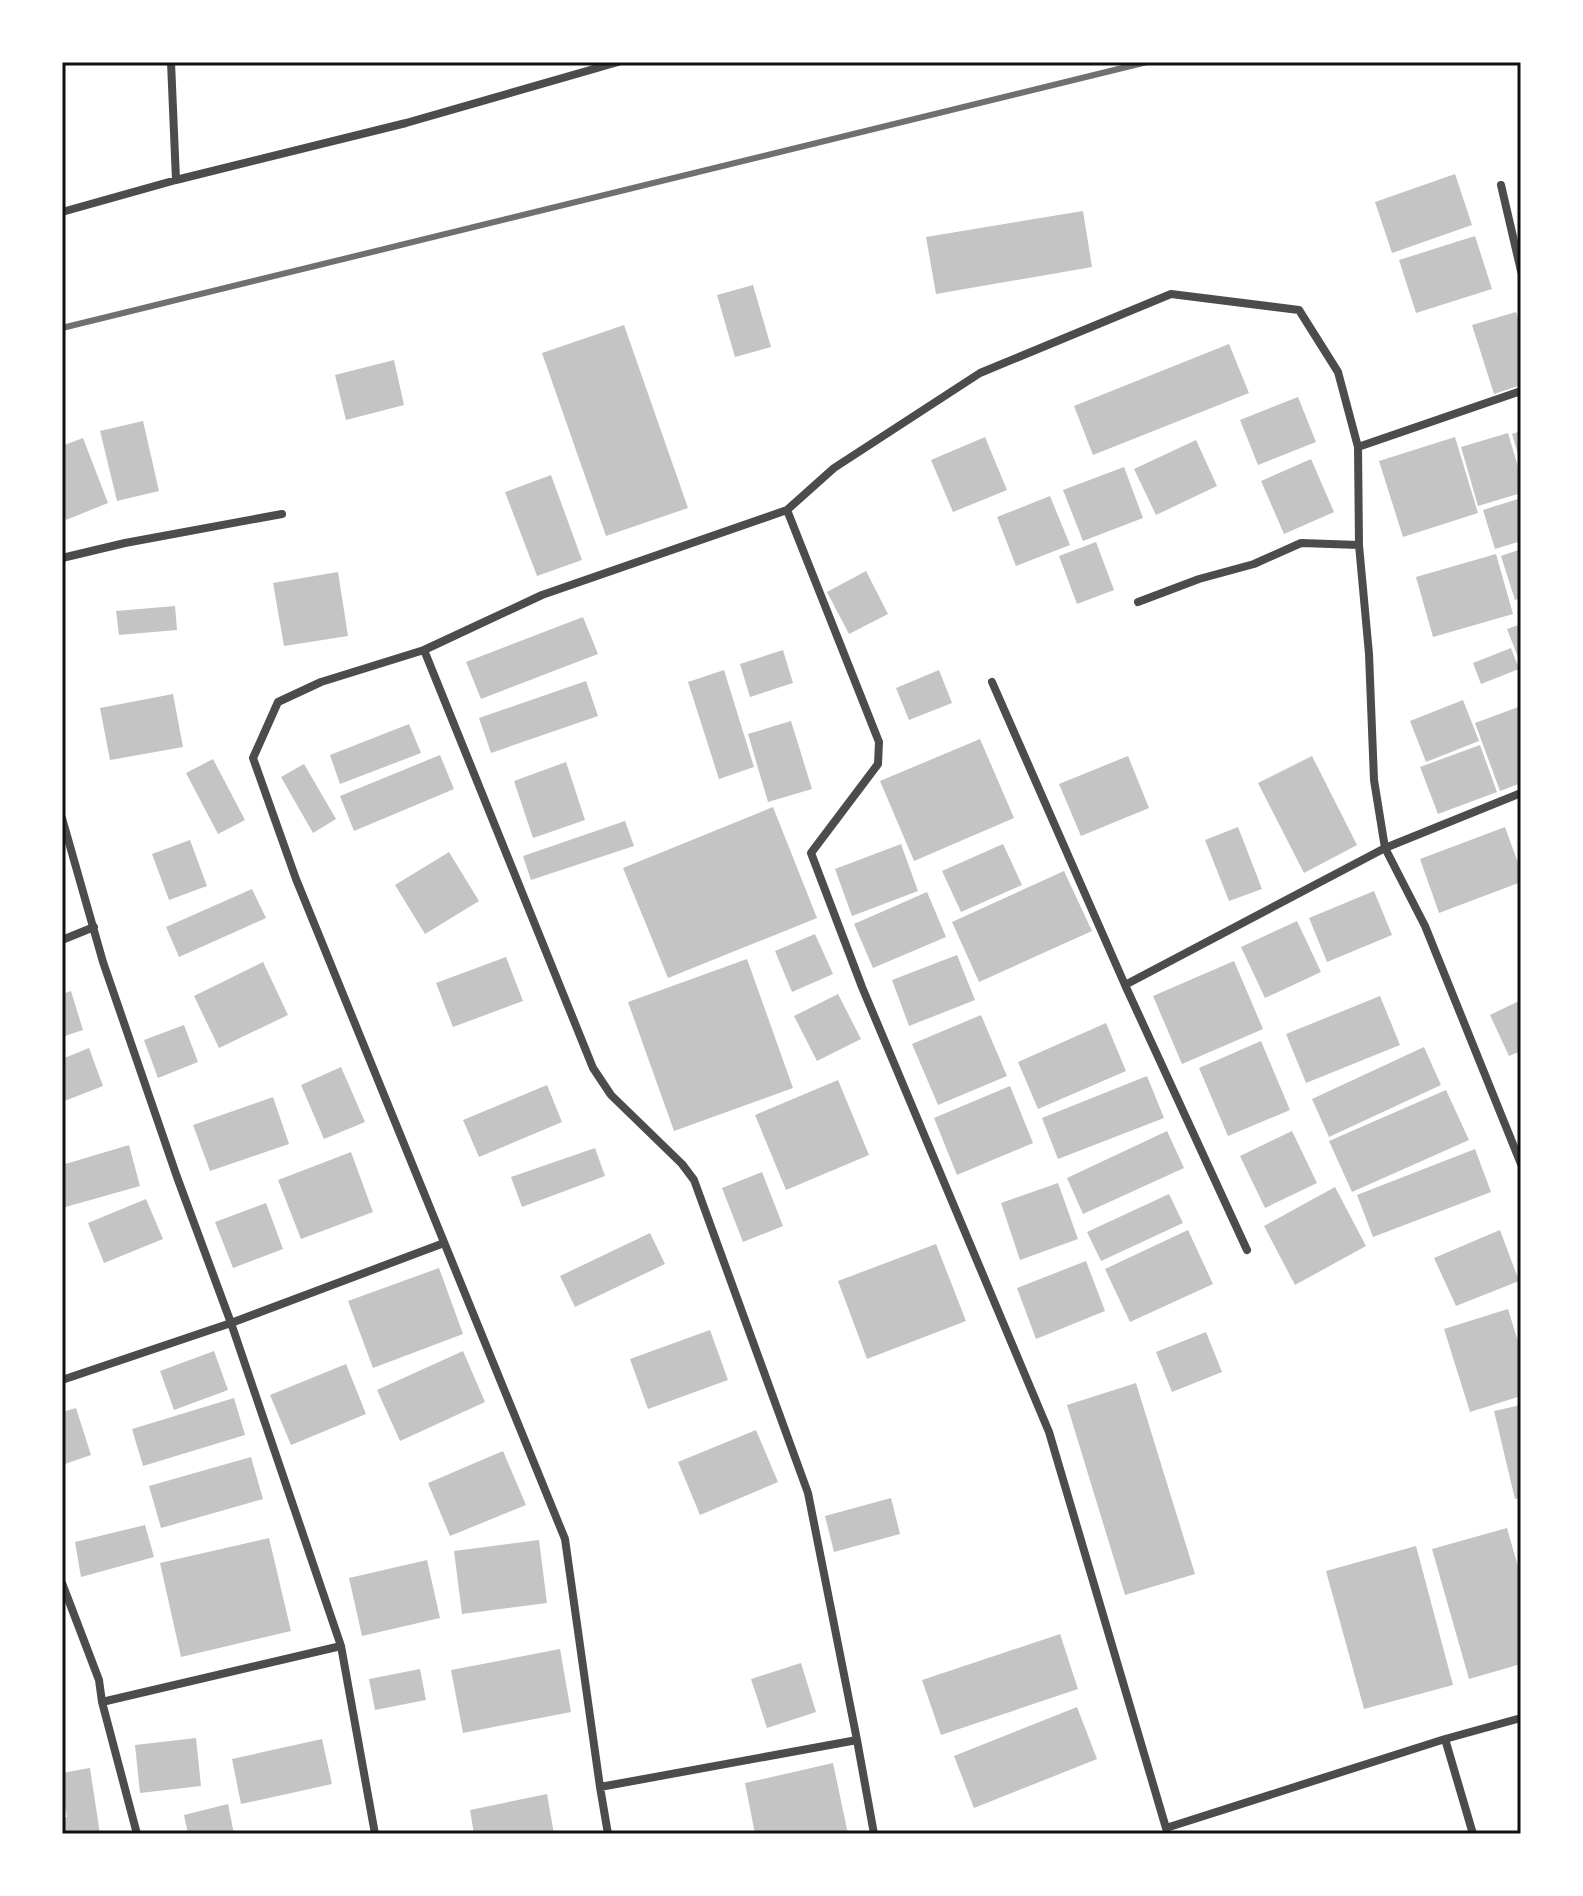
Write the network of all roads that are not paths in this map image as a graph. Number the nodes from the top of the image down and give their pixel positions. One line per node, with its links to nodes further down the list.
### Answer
1 (171, 62): 3 (street)
2 (618, 62): 3 (street)
3 (176, 180): 5 (street)
4 (1501, 185): 6 (street)
5 (62, 212)
6 (1521, 271)
7 (1521, 391): 8 (street)
8 (1358, 447): 9 (street); 11 (street)
9 (787, 510): 14 (street); 34 (street)
10 (282, 514): 12 (street)
11 (1359, 545): 13 (street); 18 (street)
12 (62, 558)
13 (1138, 602)
14 (424, 650): 23 (street); 32 (street)
15 (992, 682): 21 (street)
16 (1521, 793): 18 (street)
17 (62, 818): 19 (street)
18 (1385, 848): 21 (street); 22 (street)
19 (94, 927): 20 (street); 25 (street)
20 (62, 940)
21 (1125, 985): 24 (street)
22 (1521, 1164)
23 (444, 1243): 25 (street); 33 (street)
24 (1247, 1250)
25 (231, 1323): 26 (street); 28 (street)
26 (62, 1380)
27 (62, 1583): 29 (street)
28 (341, 1646): 29 (street); 36 (street)
29 (102, 1702): 35 (street)
30 (1521, 1718): 31 (street)
31 (1445, 1739): 34 (street); 39 (street)
32 (857, 1740): 33 (street); 38 (street)
33 (600, 1787): 37 (street)
34 (1167, 1831)
35 (137, 1834)
36 (375, 1834)
37 (608, 1834)
38 (874, 1834)
39 (1473, 1834)

